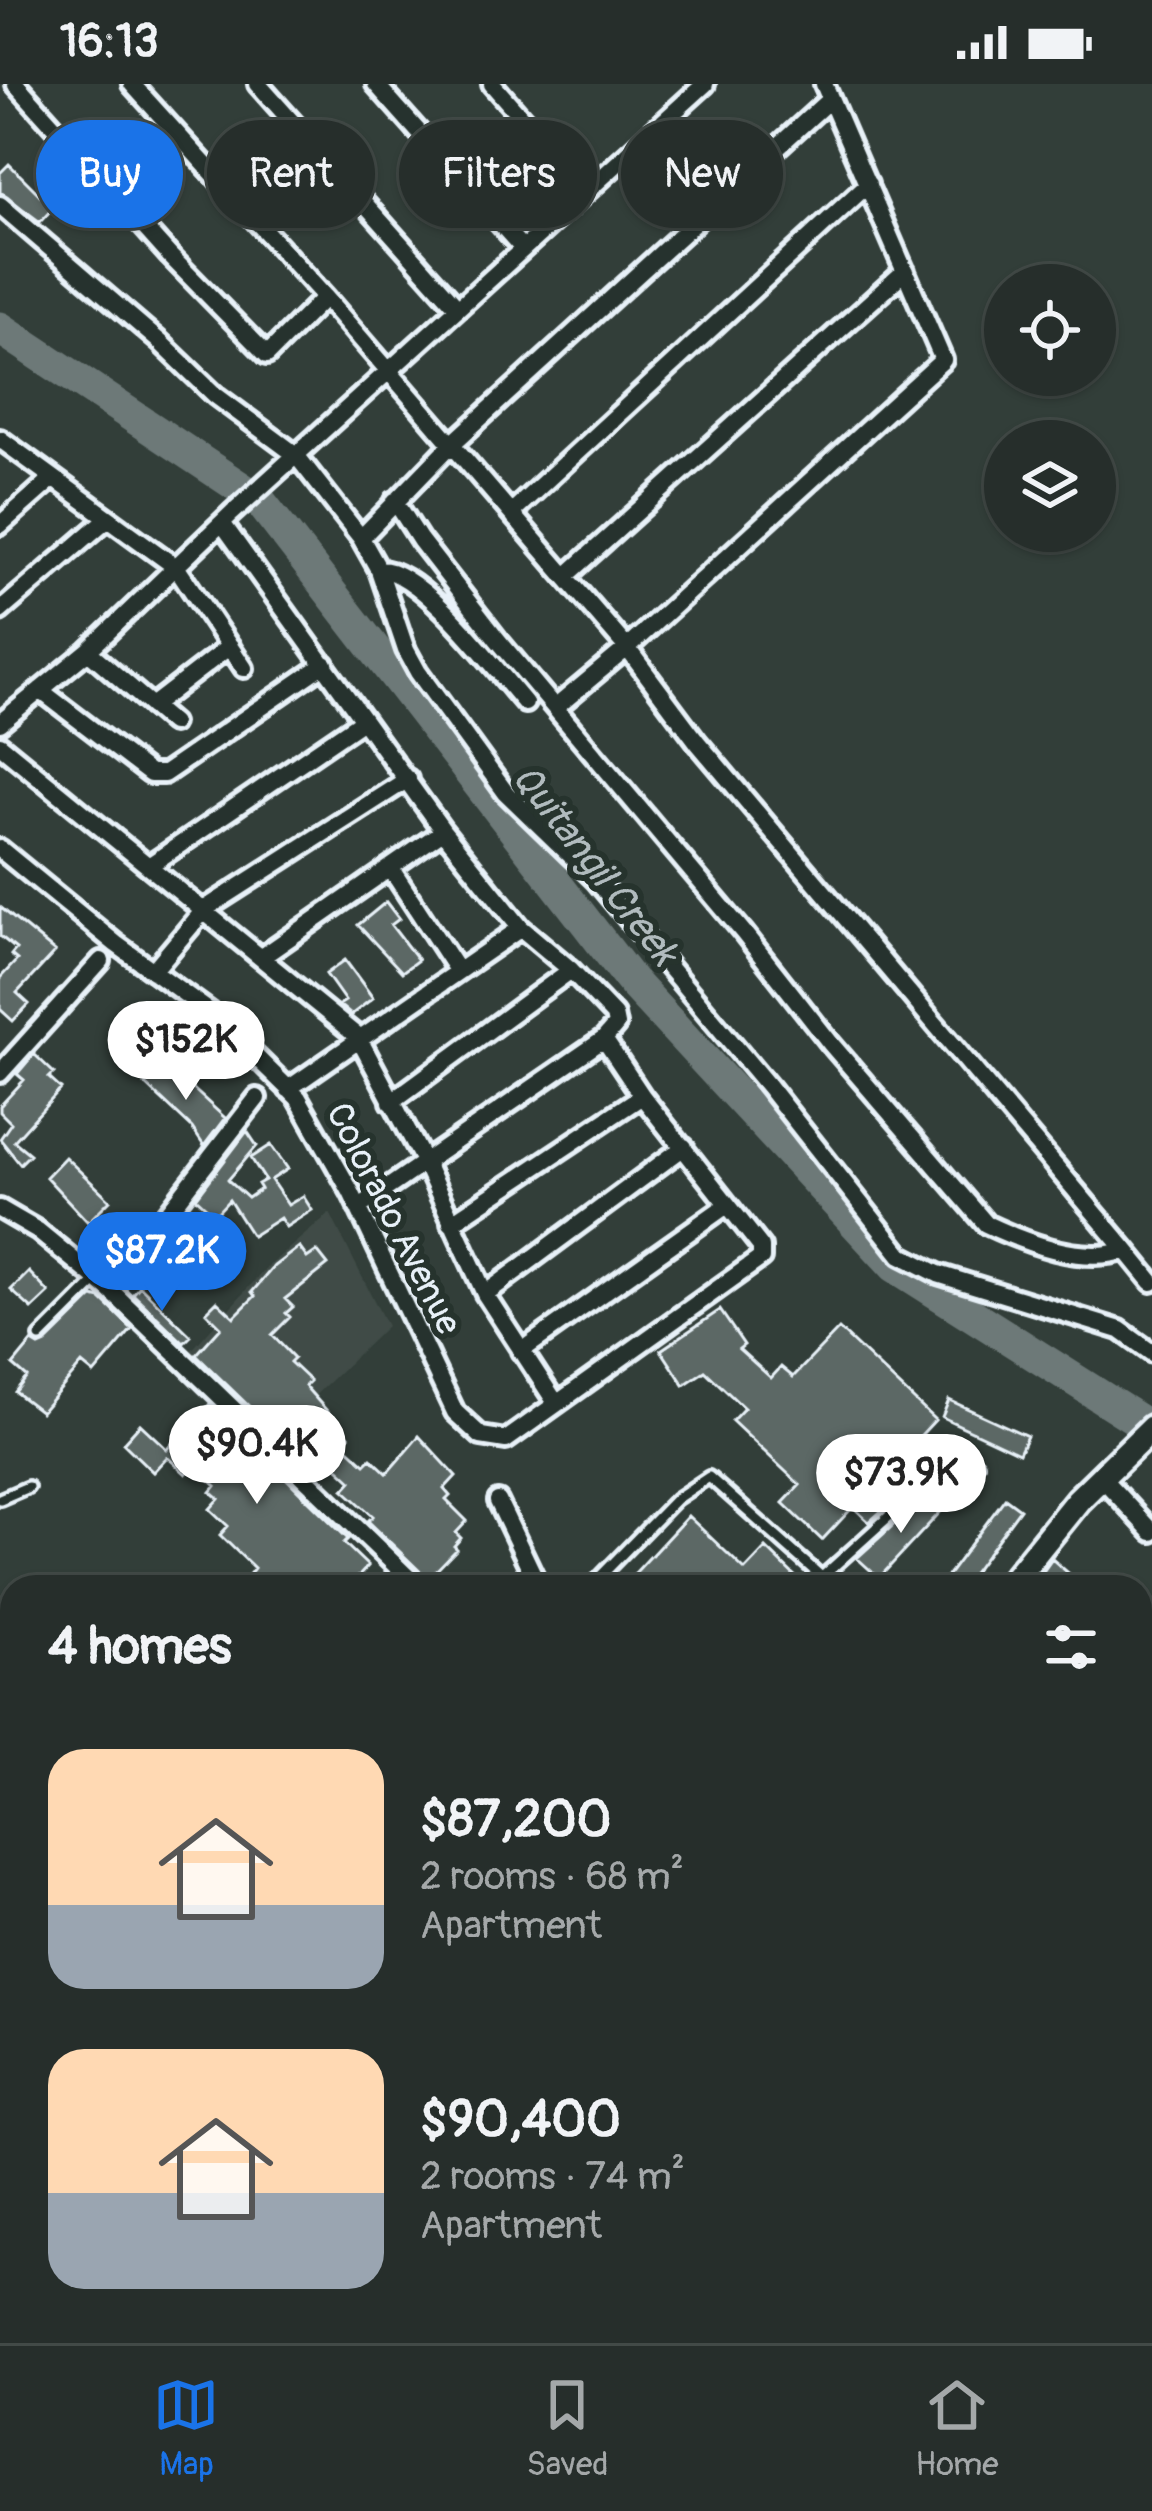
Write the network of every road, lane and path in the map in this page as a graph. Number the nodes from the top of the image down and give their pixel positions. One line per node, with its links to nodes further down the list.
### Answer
1 (16, 84): 15 (street)
2 (132, 84): 15 (street)
3 (258, 84): 16 (street)
4 (376, 84): 13 (street)
5 (492, 84): 8 (street)
6 (705, 84): 9 (street)
7 (827, 92): 10 (street); 19 (street)
8 (524, 120)
9 (597, 179)
10 (868, 184): 14 (street); 23 (street)
11 (0, 205): 20 (street)
12 (546, 228): 13 (street)
13 (523, 250): 16 (street)
14 (905, 272): 30 (street); 33 (street)
15 (326, 297): 17 (street)
16 (458, 308): 17 (street)
17 (388, 370): 19 (street); 20 (street)
18 (0, 439): 21 (street)
19 (452, 444): 22 (street); 23 (street)
20 (289, 461): 24 (street); 27 (street)
21 (53, 478): 25 (street); 26 (street)
22 (395, 502): 27 (street); 40 (street)
23 (512, 513): 30 (street)
24 (227, 518): 28 (street); 35 (street)
25 (107, 519): 28 (street); 31 (street)
26 (0, 525)
27 (361, 538): 29 (street)
28 (177, 568): 32 (street); 34 (street)
29 (379, 570): 38 (street); 76 (street)
30 (566, 576): 33 (street)
31 (0, 611)
32 (230, 646): 36 (street); 39 (street)
33 (627, 648): 40 (street); 70 (street)
34 (88, 651): 37 (street); 39 (street)
35 (325, 664): 37 (street); 41 (street)
36 (244, 668)
37 (40, 690): 42 (street)
38 (525, 703)
39 (152, 706): 43 (street)
40 (555, 708): 70 (street)
41 (363, 720): 45 (street); 48 (street)
42 (0, 723)
43 (172, 723)
44 (0, 745): 48 (street)
45 (408, 779): 46 (street); 50 (street)
46 (443, 831): 49 (street); 51 (street)
47 (0, 849): 56 (street, Colorado Avenue)
48 (150, 865): 50 (street)
49 (392, 869): 52 (street); 54 (street)
50 (205, 909): 52 (street); 56 (street)
51 (521, 928): 54 (street); 55 (street)
52 (262, 957): 57 (street)
53 (101, 962): 59 (street)
54 (457, 970): 57 (street)
55 (571, 970): 58 (street); 63 (street)
56 (153, 971): 60 (street, Colorado Avenue)
57 (358, 1037): 60 (street); 63 (street)
58 (604, 1039): 61 (street); 65 (street)
59 (0, 1072)
60 (288, 1089): 67 (street, Colorado Avenue)
61 (642, 1096): 64 (street); 69 (street)
62 (257, 1098): 72 (street)
63 (391, 1102): 65 (street)
64 (684, 1147): 66 (street); 73 (street)
65 (424, 1163): 67 (street); 69 (street)
66 (727, 1205): 75 (street); 77 (street)
67 (358, 1208): 77 (street, Colorado Avenue)
68 (0, 1209): 72 (street)
69 (452, 1222): 73 (street)
70 (1126, 1250): 71 (street)
71 (1152, 1282)
72 (103, 1285): 74 (lane); 85 (street)
73 (484, 1294): 75 (street)
74 (40, 1337)
75 (520, 1351): 77 (street)
76 (1152, 1353)
77 (556, 1403)
78 (1144, 1437): 80 (street)
79 (977, 1464): 89 (lane)
80 (1102, 1478): 84 (street); 90 (street)
81 (28, 1487): 82 (lane)
82 (0, 1499)
83 (498, 1501): 86 (street)
84 (1152, 1532)
85 (405, 1575)
86 (533, 1575)
87 (597, 1575): 88 (lane)
88 (820, 1575)
89 (824, 1575)
90 (1018, 1575)

